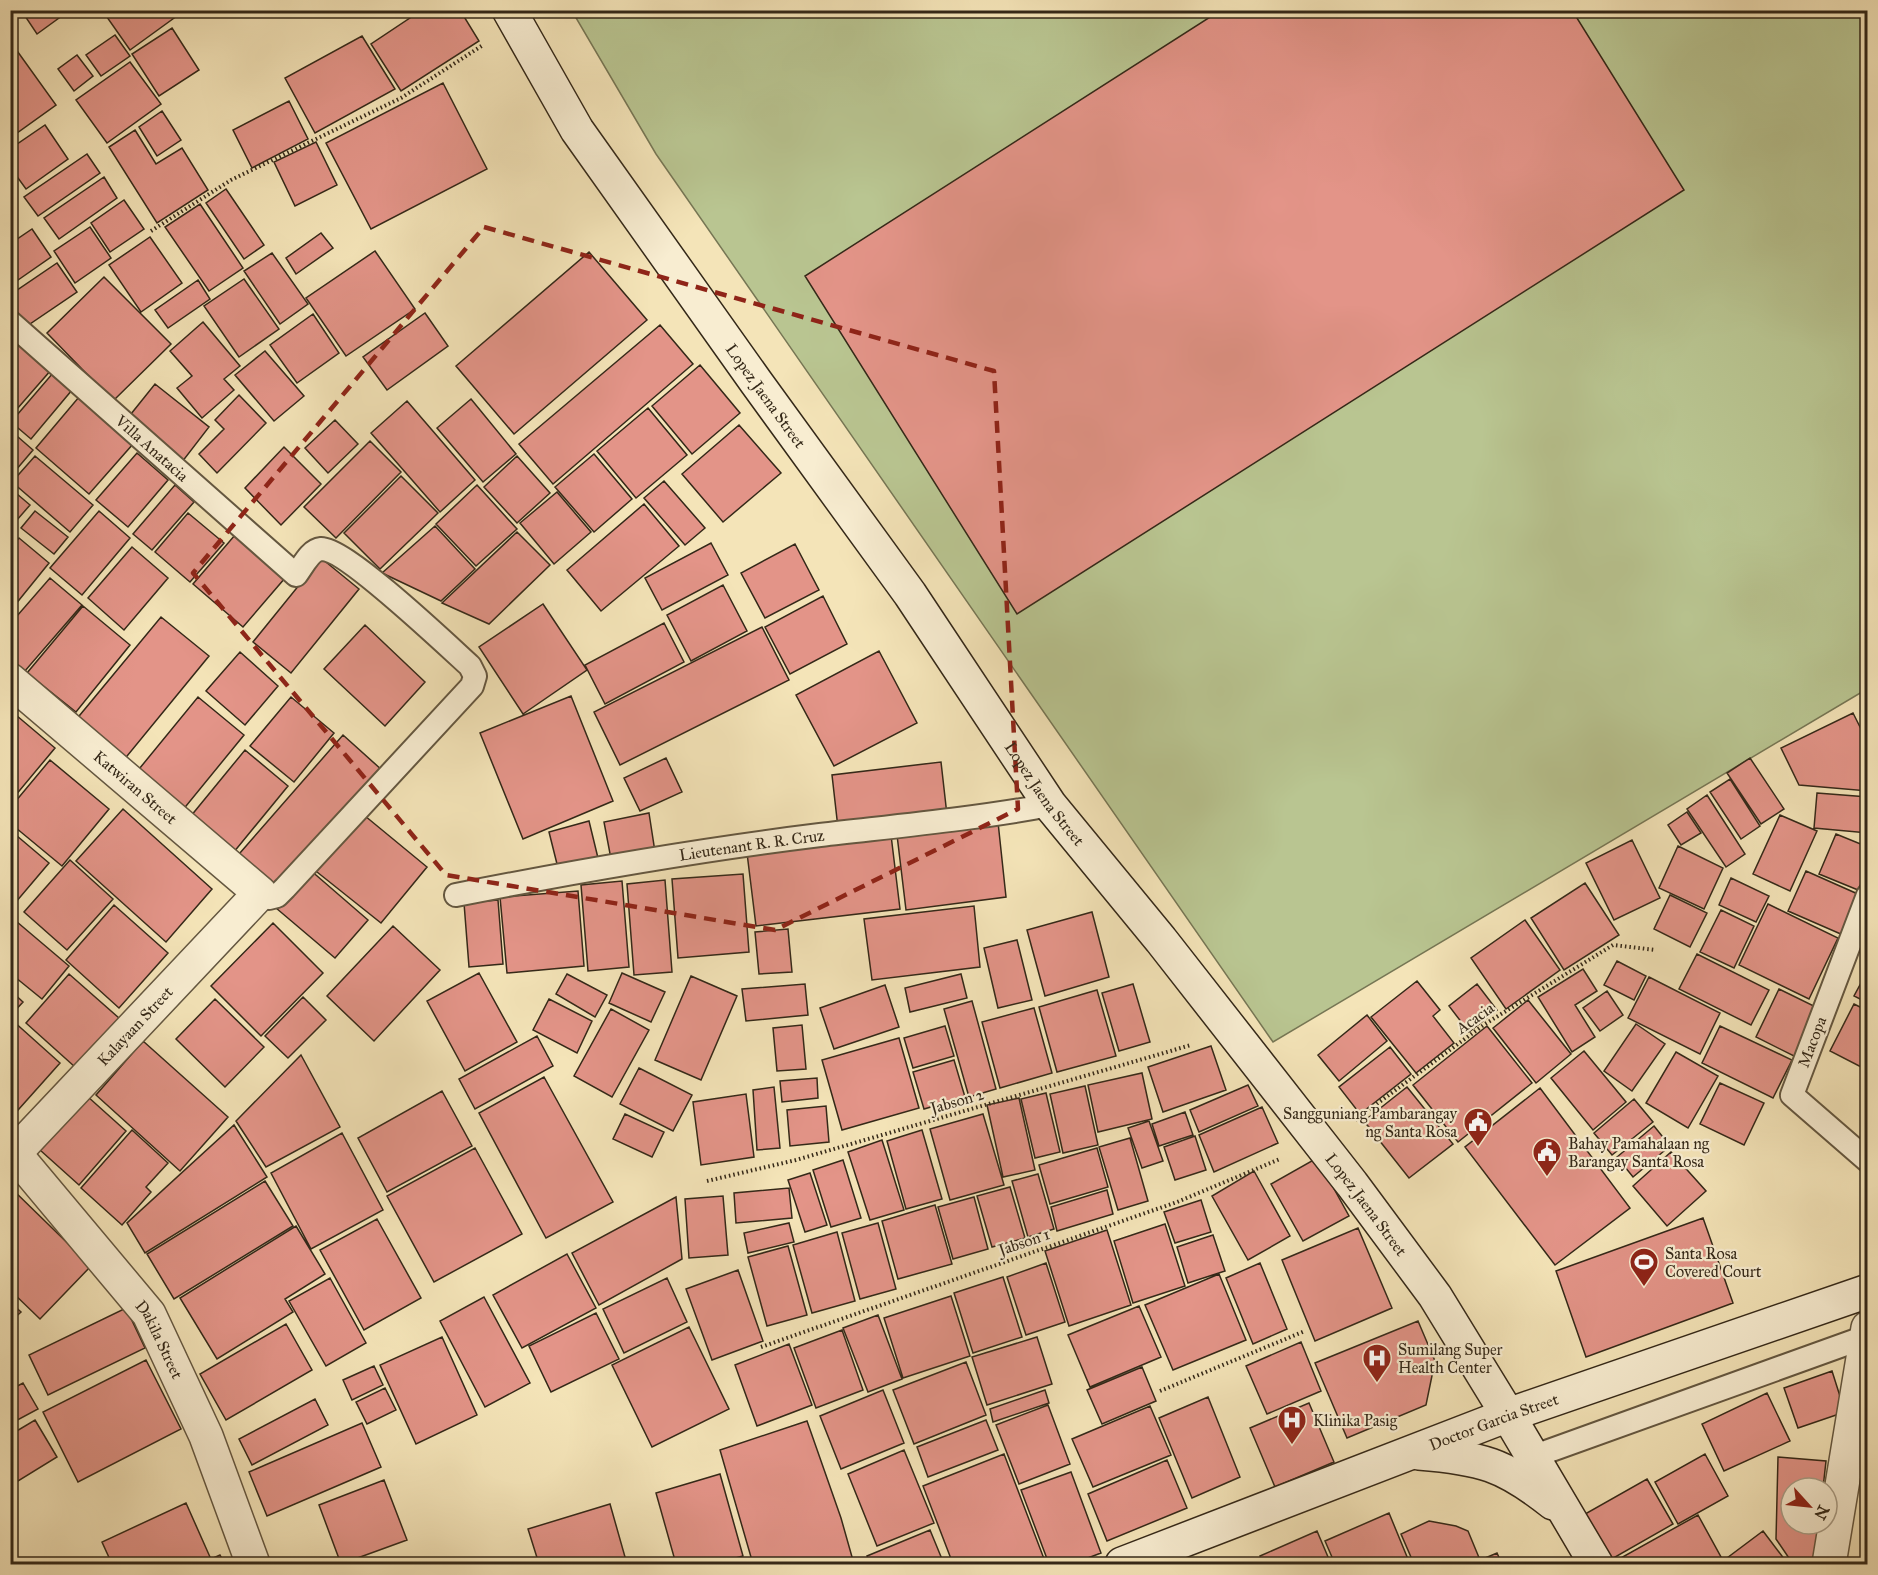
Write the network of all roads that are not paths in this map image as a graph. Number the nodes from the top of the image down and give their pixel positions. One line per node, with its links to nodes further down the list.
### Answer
1 (512, 17): 4 (street, Lopez Jaena Street)
2 (10, 322): 5 (lane, Villa Anatacia)
3 (10, 680): 5 (street, Katwiran Street)
4 (1050, 805): 7 (lane, Lieutenant R. R. Cruz); 12 (street, Lopez Jaena Street)
5 (260, 893): 8 (street, Kalayaan Street)
6 (1868, 895): 9 (lane, Macopa)
7 (456, 896)
8 (12, 1153): 16 (street, Dakila Street)
9 (1868, 1161)
10 (1868, 1290): 12 (street, Doctor Garcia Street)
11 (1867, 1333): 14 (lane); 19 (street)
12 (1508, 1415): 13 (street, Doctor Garcia Street); 14 (street, Lopez Jaena Street)
13 (1412, 1452): 15 (street); 17 (street, Doctor Garcia Street)
14 (1532, 1457): 15 (street, Lopez Jaena Street)
15 (1567, 1514): 18 (street, Lopez Jaena Street)
16 (252, 1564)
17 (1122, 1564)
18 (1596, 1564)
19 (1829, 1564)

